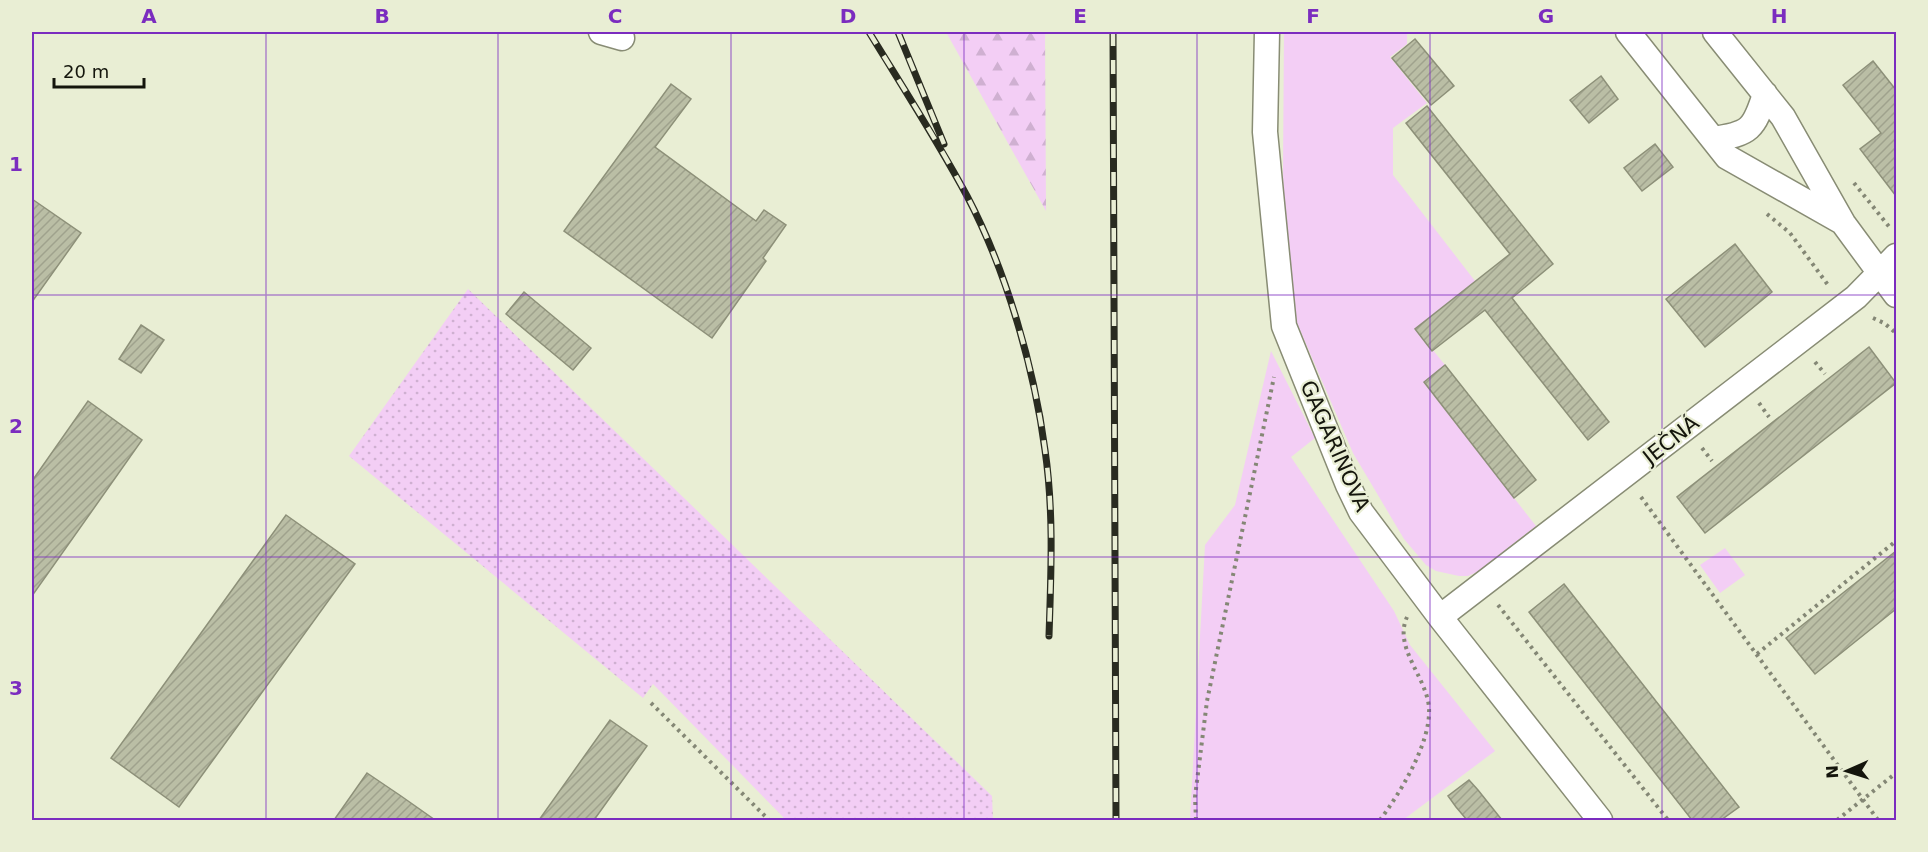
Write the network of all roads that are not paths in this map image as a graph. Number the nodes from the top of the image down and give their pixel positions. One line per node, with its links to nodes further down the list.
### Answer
1 (1267, 32): 10 (street, GAGARINOVA)
2 (1628, 32): 5 (street)
3 (1715, 32): 4 (street)
4 (1765, 94): 5 (street); 6 (street)
5 (1713, 139): 6 (street)
6 (1843, 223): 8 (street)
7 (1896, 256): 8 (street, JEČNÁ)
8 (1879, 273): 9 (street); 10 (street, JEČNÁ)
9 (1896, 295)
10 (1440, 617): 11 (street, GAGARINOVA)
11 (1600, 820)

